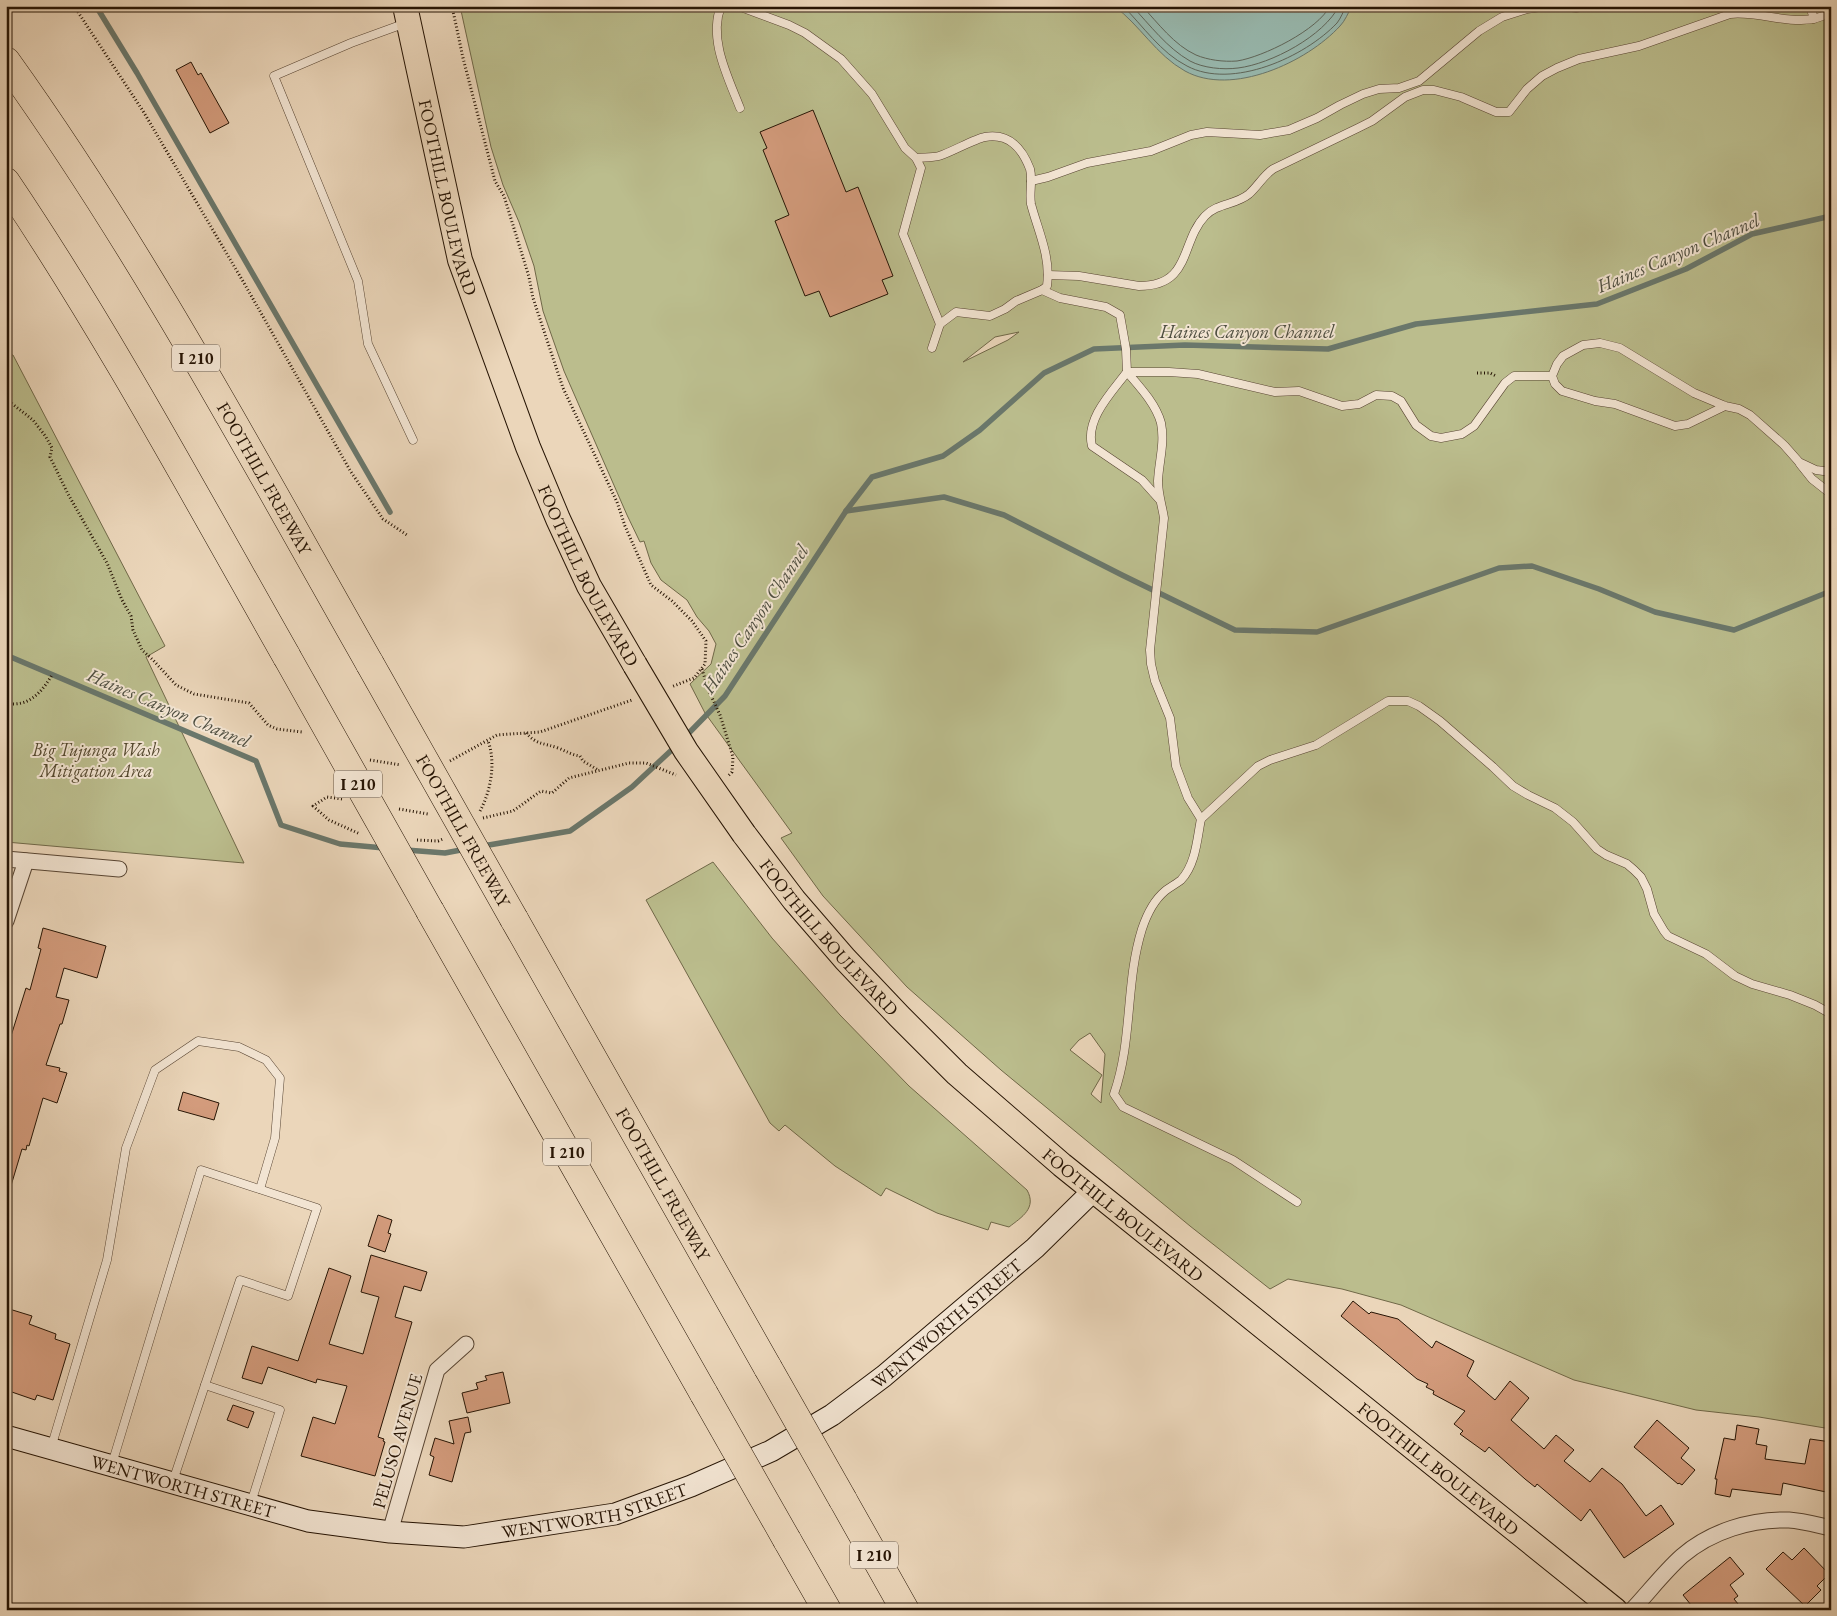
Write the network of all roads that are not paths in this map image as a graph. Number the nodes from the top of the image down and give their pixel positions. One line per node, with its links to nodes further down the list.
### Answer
1 (721, 6): 11 (lane)
2 (738, 6): 12 (lane)
3 (1549, 6): 13 (lane)
4 (1560, 6): 5 (lane)
5 (1590, 6)
6 (1810, 6): 9 (lane)
7 (1831, 12): 9 (lane)
8 (406, 14): 22 (lane); 34 (main road, FOOTHILL BOULEVARD, bridge)
9 (1814, 19): 15 (lane)
10 (6, 61): 48 (highway, FOOTHILL FREEWAY / I 210, bridge)
11 (740, 108)
12 (916, 158): 13 (lane); 17 (lane)
13 (1031, 181): 15 (lane)
14 (6, 182): 45 (highway, I 210, bridge)
15 (1048, 275): 16 (lane)
16 (1042, 290): 17 (lane); 19 (lane)
17 (940, 324): 18 (lane)
18 (932, 348)
19 (1127, 372): 20 (lane); 26 (lane); 26 (lane)
20 (1552, 376): 21 (lane); 21 (lane)
21 (1725, 406): 23 (lane)
22 (413, 440)
23 (1799, 462): 24 (lane); 25 (lane)
24 (1831, 472)
25 (1831, 494)
26 (1159, 499): 27 (lane)
27 (1201, 819): 32 (lane); 35 (lane)
28 (6, 859): 29 (street)
29 (26, 861): 30 (street); 31 (street)
30 (119, 869)
31 (6, 920)
32 (1831, 1014)
33 (260, 1189): 37 (lane); 39 (lane); 40 (lane)
34 (1094, 1190): 44 (main road, WENTWORTH STREET); 49 (main road, FOOTHILL BOULEVARD)
35 (1297, 1202)
36 (466, 1344): 44 (street, PELUSO AVENUE)
37 (205, 1385): 41 (lane); 42 (lane)
38 (6, 1436): 39 (main road, WENTWORTH STREET)
39 (51, 1449): 40 (main road, WENTWORTH STREET)
40 (111, 1466): 41 (main road, WENTWORTH STREET)
41 (172, 1483): 42 (main road, WENTWORTH STREET)
42 (250, 1504): 44 (main road, WENTWORTH STREET)
43 (1831, 1528): 50 (street)
44 (390, 1532)
45 (787, 1540): 46 (highway); 47 (highway, I 210)
46 (817, 1610)
47 (826, 1610)
48 (905, 1610)
49 (1615, 1610)
50 (1632, 1610)

